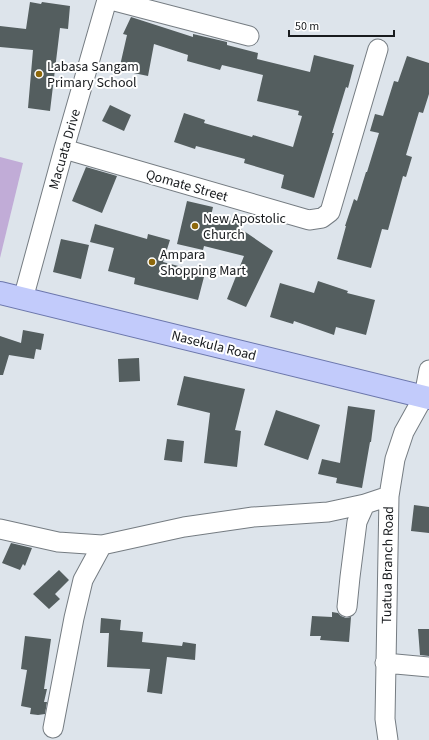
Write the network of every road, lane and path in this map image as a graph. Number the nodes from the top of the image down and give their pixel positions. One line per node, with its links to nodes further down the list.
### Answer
1 (107, 0): 5 (street, Macuata Drive)
2 (111, 0): 3 (street)
3 (249, 36)
4 (378, 49): 5 (street, Qomate Street)
5 (64, 148): 7 (street, Macuata Drive)
6 (0, 293): 7 (main road, Nasekula Road)
7 (23, 299): 9 (main road, Nasekula Road)
8 (429, 370): 9 (street, Tuatua Branch Road)
9 (426, 397): 10 (street, Tuatua Branch Road)
10 (389, 496): 11 (street); 15 (street, Tuatua Branch Road)
11 (365, 504): 13 (street); 14 (street)
12 (0, 530): 13 (street)
13 (102, 545): 17 (street)
14 (347, 607)
15 (386, 663): 16 (street); 18 (street, Tuatua Branch Road)
16 (429, 667)
17 (53, 728)
18 (388, 740)

